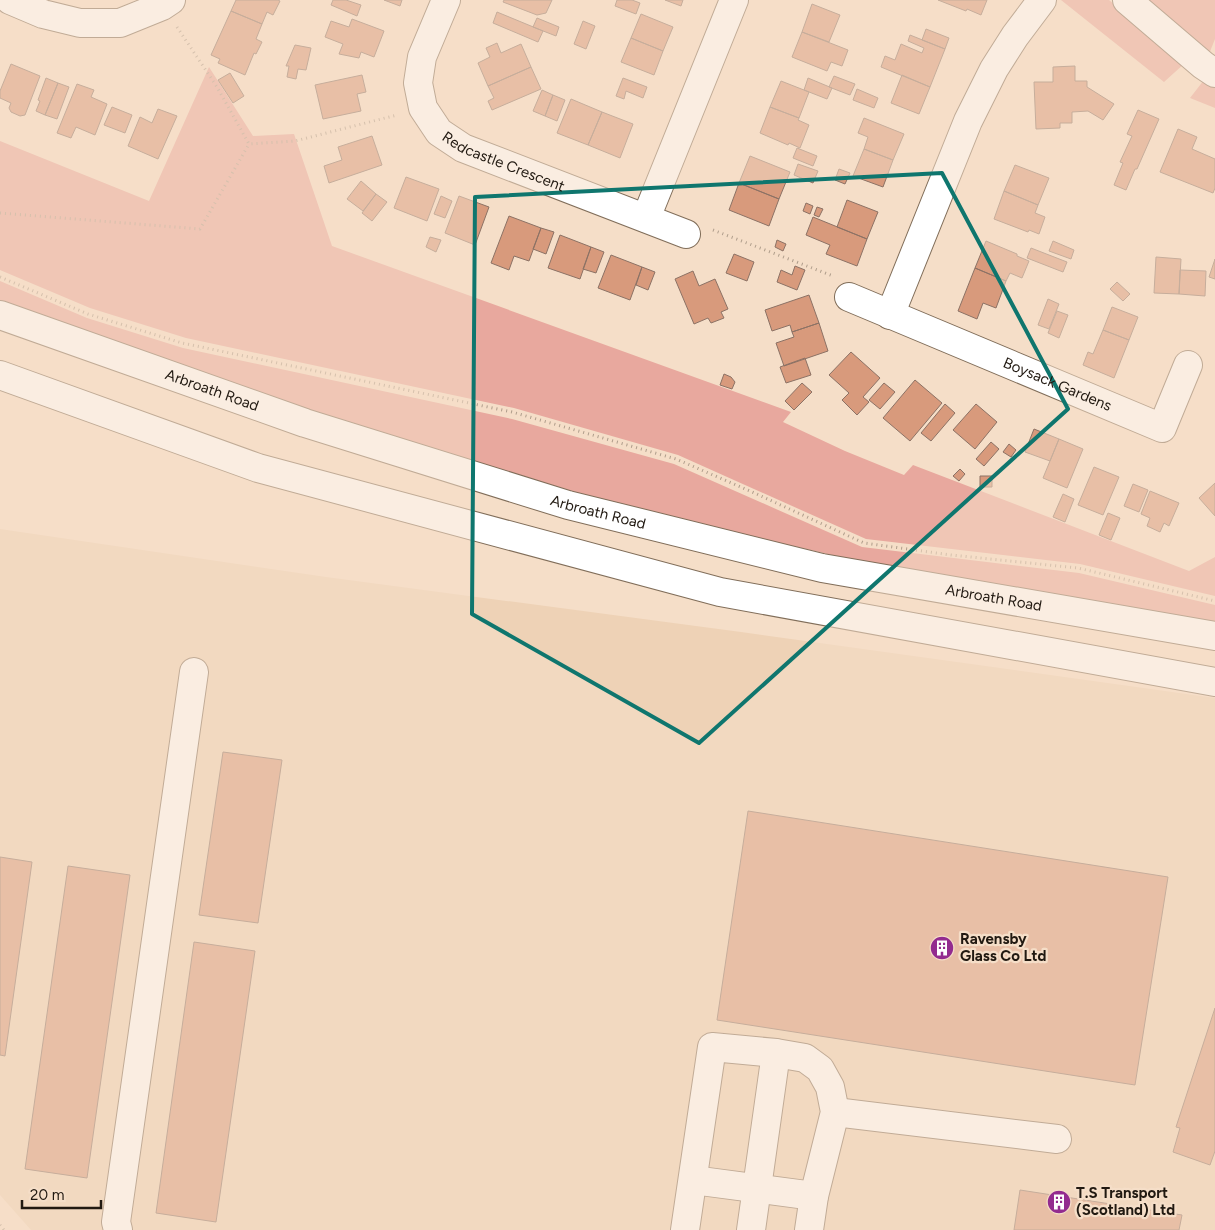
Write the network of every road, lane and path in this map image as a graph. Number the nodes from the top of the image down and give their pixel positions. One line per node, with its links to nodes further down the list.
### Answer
1 (10, 0): 6 (main road)
2 (446, 0): 8 (main road, Redcastle Crescent)
3 (734, 0): 11 (main road)
4 (1042, 0): 15 (main road)
5 (1127, 0): 7 (main road)
6 (167, 3): 9 (path)
7 (1215, 73)
8 (423, 108): 9 (path); 11 (main road, Redcastle Crescent)
9 (249, 144): 10 (path)
10 (0, 213)
11 (646, 218): 12 (main road, Redcastle Crescent)
12 (686, 234): 14 (path)
13 (0, 277): 19 (path)
14 (849, 297): 15 (main road, Boysack Gardens)
15 (890, 314): 17 (main road, Boysack Gardens)
16 (0, 315): 20 (main road, Arbroath Road)
17 (1188, 365)
18 (0, 375): 22 (main road)
19 (1215, 601)
20 (1215, 636)
21 (194, 672): 31 (main road)
22 (1215, 682)
23 (776, 1053): 24 (main road); 26 (main road); 27 (main road)
24 (835, 1112): 25 (main road); 28 (main road)
25 (1056, 1139)
26 (693, 1180): 27 (main road); 32 (main road)
27 (758, 1189): 28 (main road); 33 (main road)
28 (814, 1196): 34 (main road)
29 (0, 1224): 30 (path)
30 (4, 1230)
31 (118, 1230)
32 (686, 1230)
33 (751, 1230)
34 (809, 1230)

